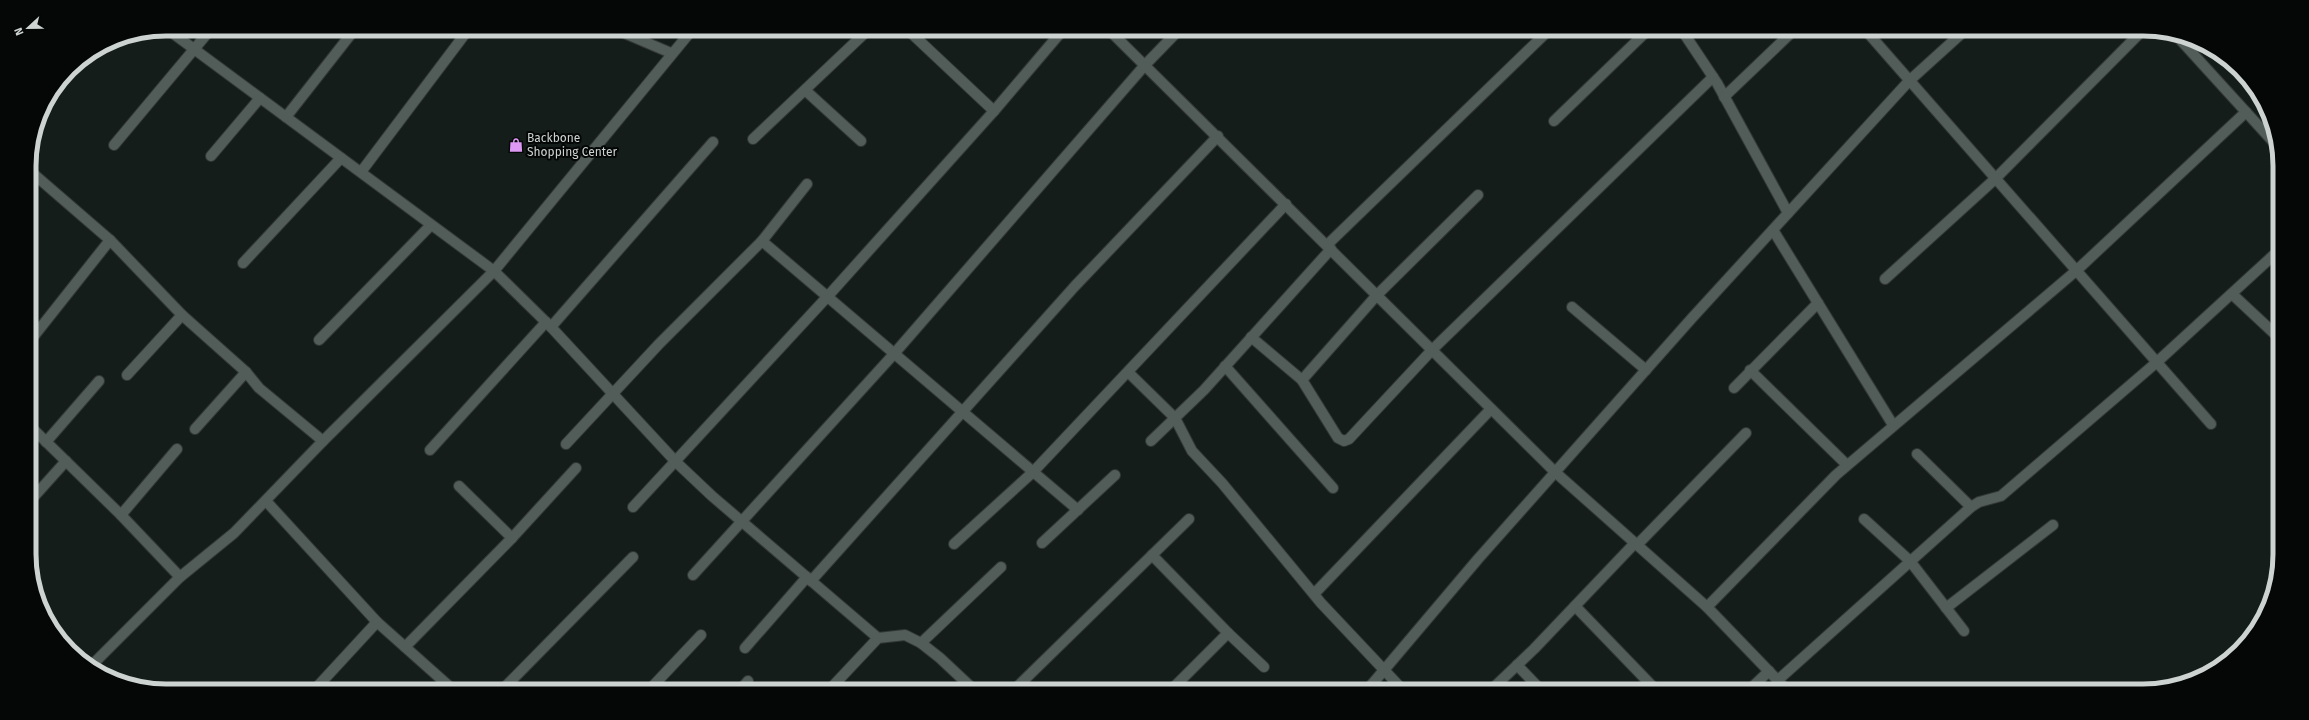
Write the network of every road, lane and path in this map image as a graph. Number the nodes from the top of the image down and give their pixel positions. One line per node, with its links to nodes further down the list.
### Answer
1 (176, 36): 20 (street)
2 (205, 36): 20 (street)
3 (350, 36): 30 (street)
4 (463, 36): 40 (street)
5 (630, 36): 21 (street)
6 (687, 36): 21 (street)
7 (862, 36): 25 (street)
8 (913, 36): 28 (street)
9 (1058, 36): 28 (street)
10 (1115, 36): 22 (street)
11 (1173, 36): 22 (street)
12 (1543, 36): 51 (street)
13 (1642, 36): 31 (street)
14 (1686, 36): 23 (street)
15 (1788, 36): 26 (street)
16 (1871, 36): 24 (street)
17 (1959, 36): 24 (street)
18 (2137, 36): 42 (street)
19 (2182, 42): 29 (street)
20 (194, 49): 27 (street); 37 (street)
21 (671, 54): 55 (street)
22 (1145, 65): 32 (street); 69 (street)
23 (1713, 77): 26 (street); 68 (street)
24 (1909, 81): 42 (street); 46 (street)
25 (805, 90): 33 (street); 35 (street)
26 (1724, 97): 46 (street)
27 (260, 98): 30 (street); 38 (street)
28 (994, 111): 59 (street)
29 (2246, 112): 34 (street); 54 (street)
30 (286, 117): 39 (street)
31 (1554, 121)
32 (1218, 136): 45 (street); 82 (street)
33 (753, 139)
34 (2271, 139)
35 (861, 141)
36 (713, 142): 63 (street)
37 (114, 145)
38 (211, 156)
39 (341, 158): 40 (street); 53 (street)
40 (360, 172): 47 (street)
41 (36, 176): 49 (street)
42 (1996, 179): 54 (street); 56 (street)
43 (807, 184): 50 (street)
44 (1478, 195): 58 (street)
45 (1286, 204): 51 (street); 75 (street)
46 (1788, 213): 48 (street)
47 (431, 224): 55 (street); 67 (street)
48 (1773, 230): 60 (street); 72 (street)
49 (110, 240): 62 (street); 64 (street)
50 (762, 241): 59 (street); 80 (street)
51 (1329, 247): 58 (street); 66 (street)
52 (2273, 256): 57 (street)
53 (243, 263)
54 (2077, 270): 70 (street); 85 (street)
55 (494, 272): 63 (street); 89 (street)
56 (1885, 279)
57 (2232, 294): 65 (street); 70 (street)
58 (1377, 295): 68 (street); 77 (street)
59 (828, 296): 69 (street); 97 (street)
60 (1818, 303): 73 (street); 85 (street)
61 (1572, 307): 72 (street)
62 (182, 315): 74 (street); 76 (street)
63 (549, 325): 80 (street); 94 (street)
64 (36, 333)
65 (2273, 333)
66 (1251, 337): 71 (street); 77 (street)
67 (319, 340)
68 (1432, 350): 77 (street); 81 (street)
69 (893, 355): 82 (street); 113 (street)
70 (2157, 362): 84 (street); 107 (street)
71 (1225, 366): 83 (street); 104 (street)
72 (1646, 370): 101 (street)
73 (1750, 370): 79 (street); 98 (street)
74 (246, 372): 86 (street); 89 (street)
75 (1128, 372): 83 (street); 100 (street)
76 (127, 375)
77 (1302, 380)
78 (99, 381): 91 (street)
79 (1734, 388)
80 (613, 394): 92 (street); 97 (street)
81 (1491, 409): 101 (street); 126 (street)
82 (962, 412): 100 (street); 125 (street)
83 (1175, 418): 90 (street); 126 (street)
84 (2211, 424)
85 (1893, 425): 98 (street)
86 (195, 430)
87 (36, 432): 91 (street)
88 (1746, 433): 118 (street)
89 (323, 441): 106 (street)
90 (1151, 441)
91 (46, 442): 96 (street)
92 (566, 444)
93 (177, 449): 110 (street)
94 (430, 450)
95 (1917, 454): 107 (street)
96 (66, 461): 105 (street); 110 (street)
97 (676, 462): 108 (street); 113 (street)
98 (1847, 465): 128 (street)
99 (576, 468): 115 (street)
100 (1032, 472): 109 (street); 117 (street)
101 (1555, 472): 118 (street); 141 (street)
102 (1115, 475): 109 (street)
103 (459, 486): 115 (street)
104 (1333, 488)
105 (36, 494)
106 (266, 501): 124 (street); 130 (street)
107 (1971, 507): 121 (street)
108 (633, 508)
109 (1078, 510): 116 (street)
110 (121, 515): 124 (street)
111 (1189, 519): 119 (street)
112 (1864, 519): 121 (street)
113 (741, 521): 123 (street); 125 (street)
114 (2053, 525): 129 (street)
115 (512, 538): 136 (street)
116 (1042, 543)
117 (954, 544)
118 (1636, 544): 127 (street); 128 (street)
119 (1152, 554): 132 (street); 150 (street)
120 (633, 557): 146 (street)
121 (1910, 562): 129 (street); 143 (street)
122 (1001, 567): 135 (street)
123 (693, 575)
124 (180, 577): 138 (street)
125 (809, 579): 134 (street); 137 (street)
126 (1314, 594): 141 (street)
127 (1575, 606): 139 (street); 156 (street)
128 (1707, 607): 142 (street)
129 (1946, 608): 131 (street)
130 (376, 622): 136 (street); 144 (street)
131 (1964, 631)
132 (1228, 633): 140 (street); 151 (street)
133 (701, 635): 147 (street)
134 (878, 638): 135 (street); 148 (street)
135 (921, 643): 149 (street)
136 (405, 647): 145 (street)
137 (745, 648)
138 (95, 662)
139 (1517, 665): 154 (street); 155 (street)
140 (1264, 667)
141 (1384, 670): 152 (street); 153 (street)
142 (1769, 671): 143 (street); 157 (street)
143 (1778, 680): 158 (street)
144 (320, 684)
145 (447, 684)
146 (508, 684)
147 (655, 684)
148 (835, 684)
149 (968, 684)
150 (1020, 684)
151 (1177, 684)
152 (1372, 684)
153 (1397, 684)
154 (1497, 684)
155 (1535, 684)
156 (1650, 684)
157 (1755, 684)
158 (1782, 684)

